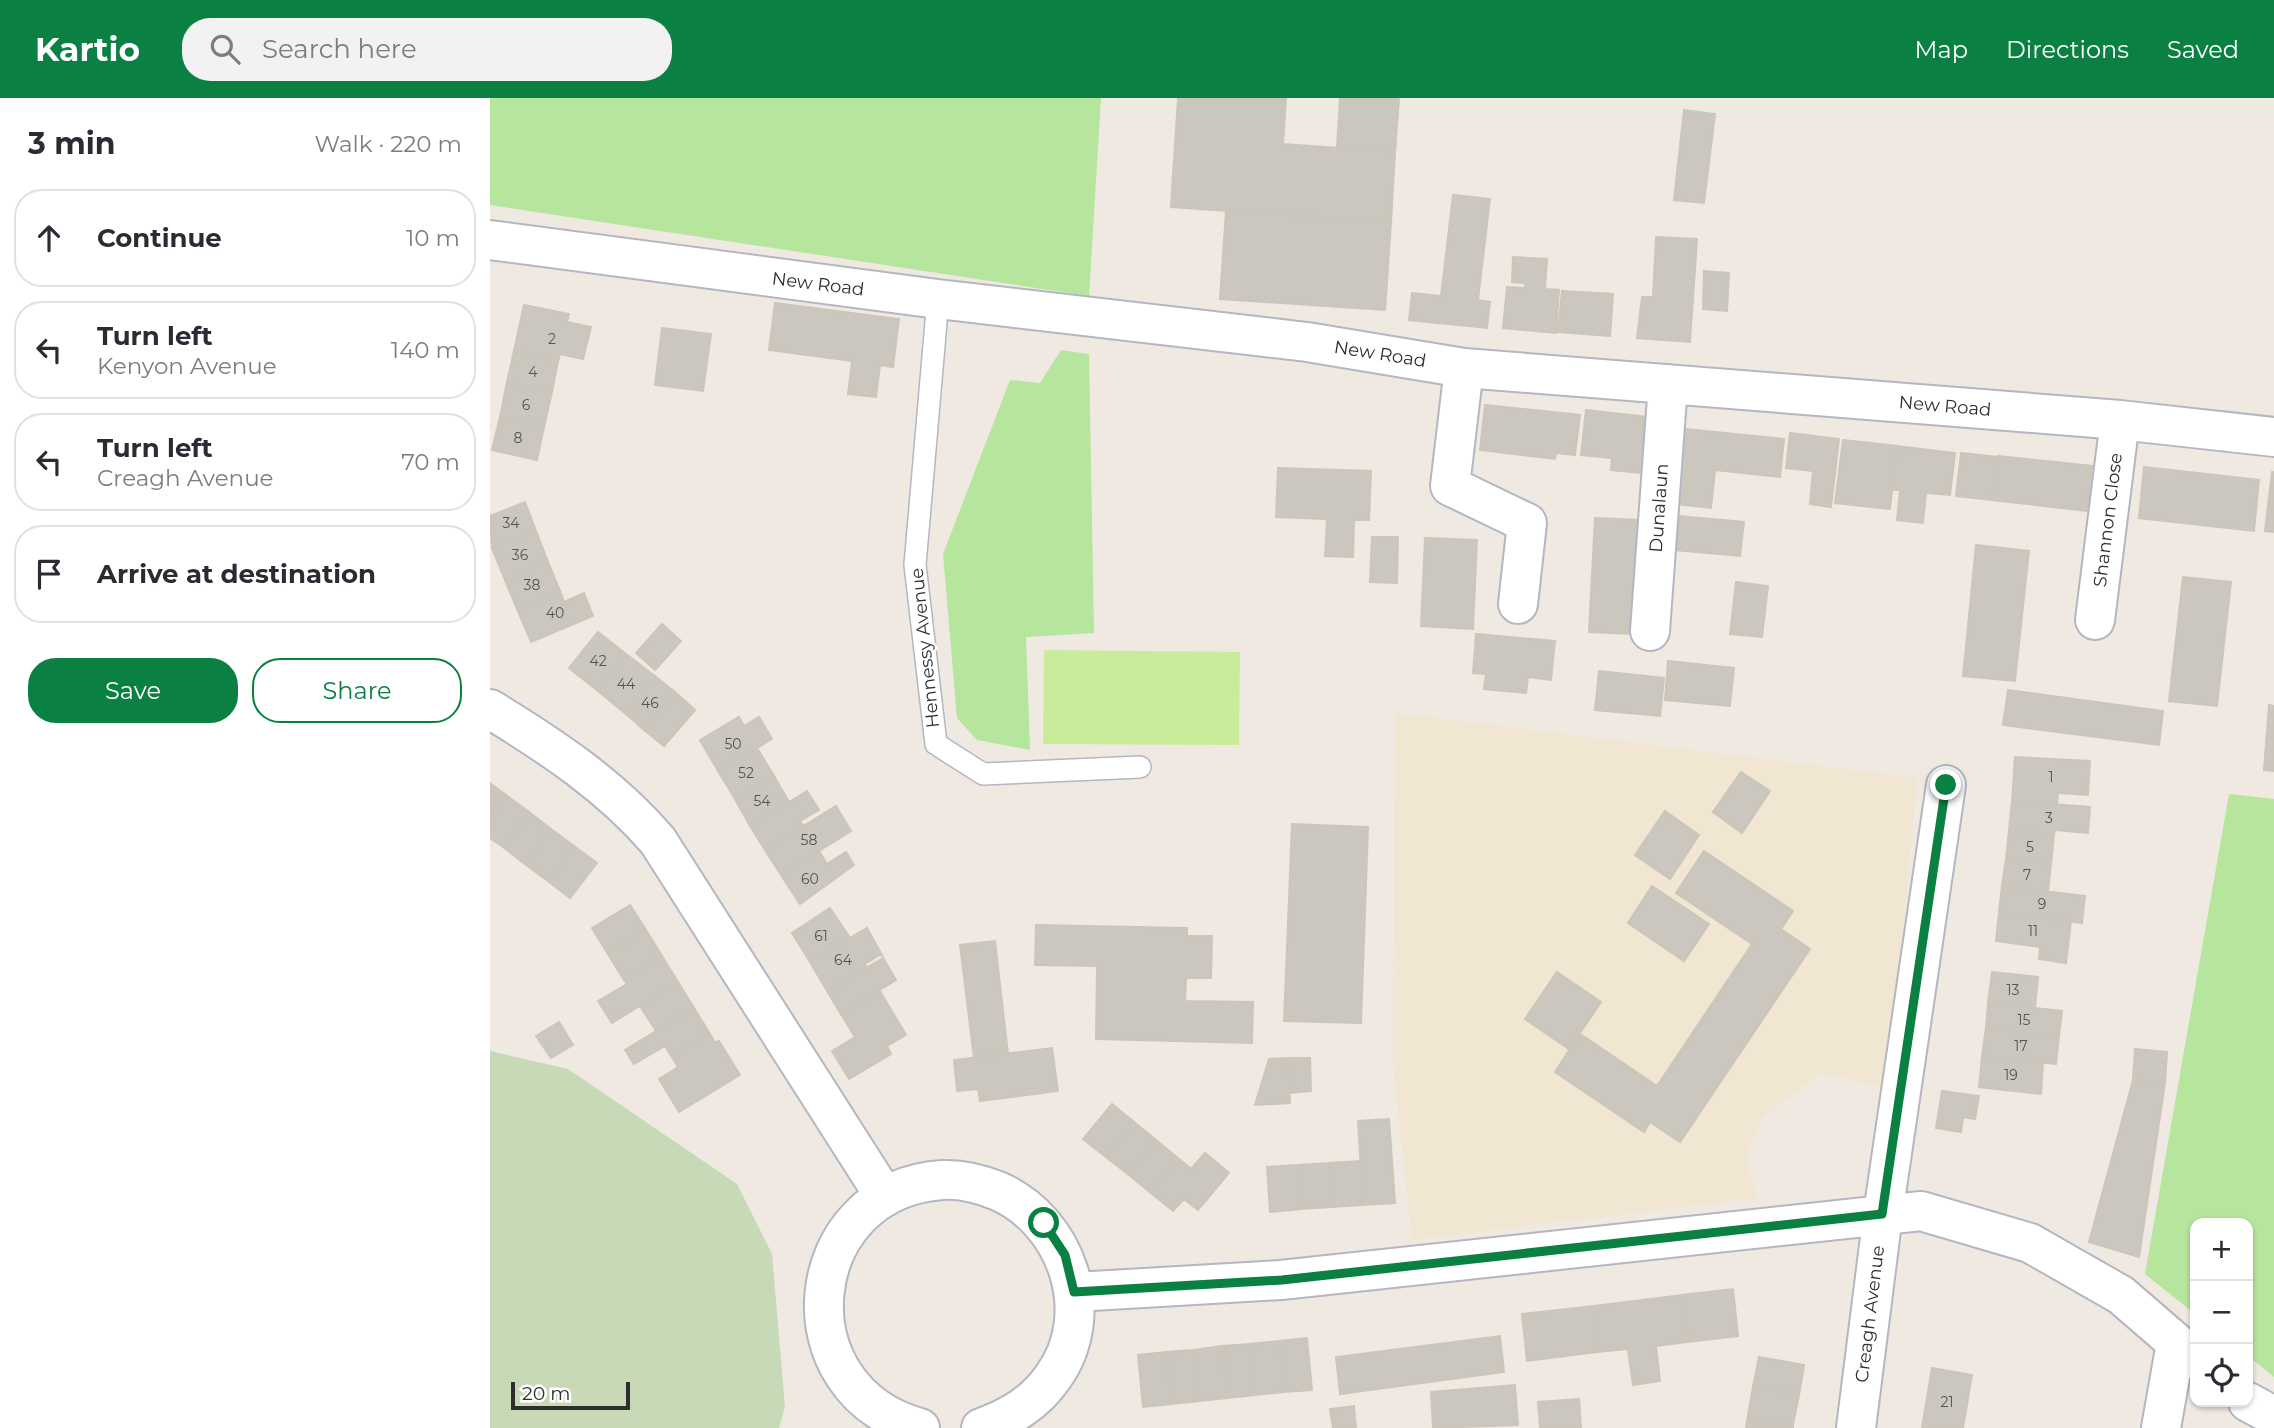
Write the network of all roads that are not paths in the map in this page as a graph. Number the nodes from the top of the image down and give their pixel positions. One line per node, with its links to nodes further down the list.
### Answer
1 (490, 240): 2 (street, New Road)
2 (938, 299): 3 (street, New Road); 11 (lane, Hennessy Avenue)
3 (1464, 368): 4 (street, New Road); 7 (street)
4 (1668, 384): 5 (street, New Road); 9 (street, Dunalaun)
5 (2120, 420): 6 (street, New Road); 8 (street, Shannon Close)
6 (2274, 437)
7 (1518, 604)
8 (2095, 620)
9 (1650, 631)
10 (490, 709): 13 (street)
11 (1140, 767)
12 (1946, 785): 14 (street, Creagh Avenue)
13 (885, 1197): 15 (street); 19 (street)
14 (1882, 1214): 15 (street); 16 (street); 21 (street, Creagh Avenue)
15 (1074, 1292): 20 (street)
16 (2186, 1351): 22 (street)
17 (2253, 1405): 18 (street)
18 (2274, 1416)
19 (920, 1428)
20 (981, 1428)
21 (1856, 1428)
22 (2161, 1428)

